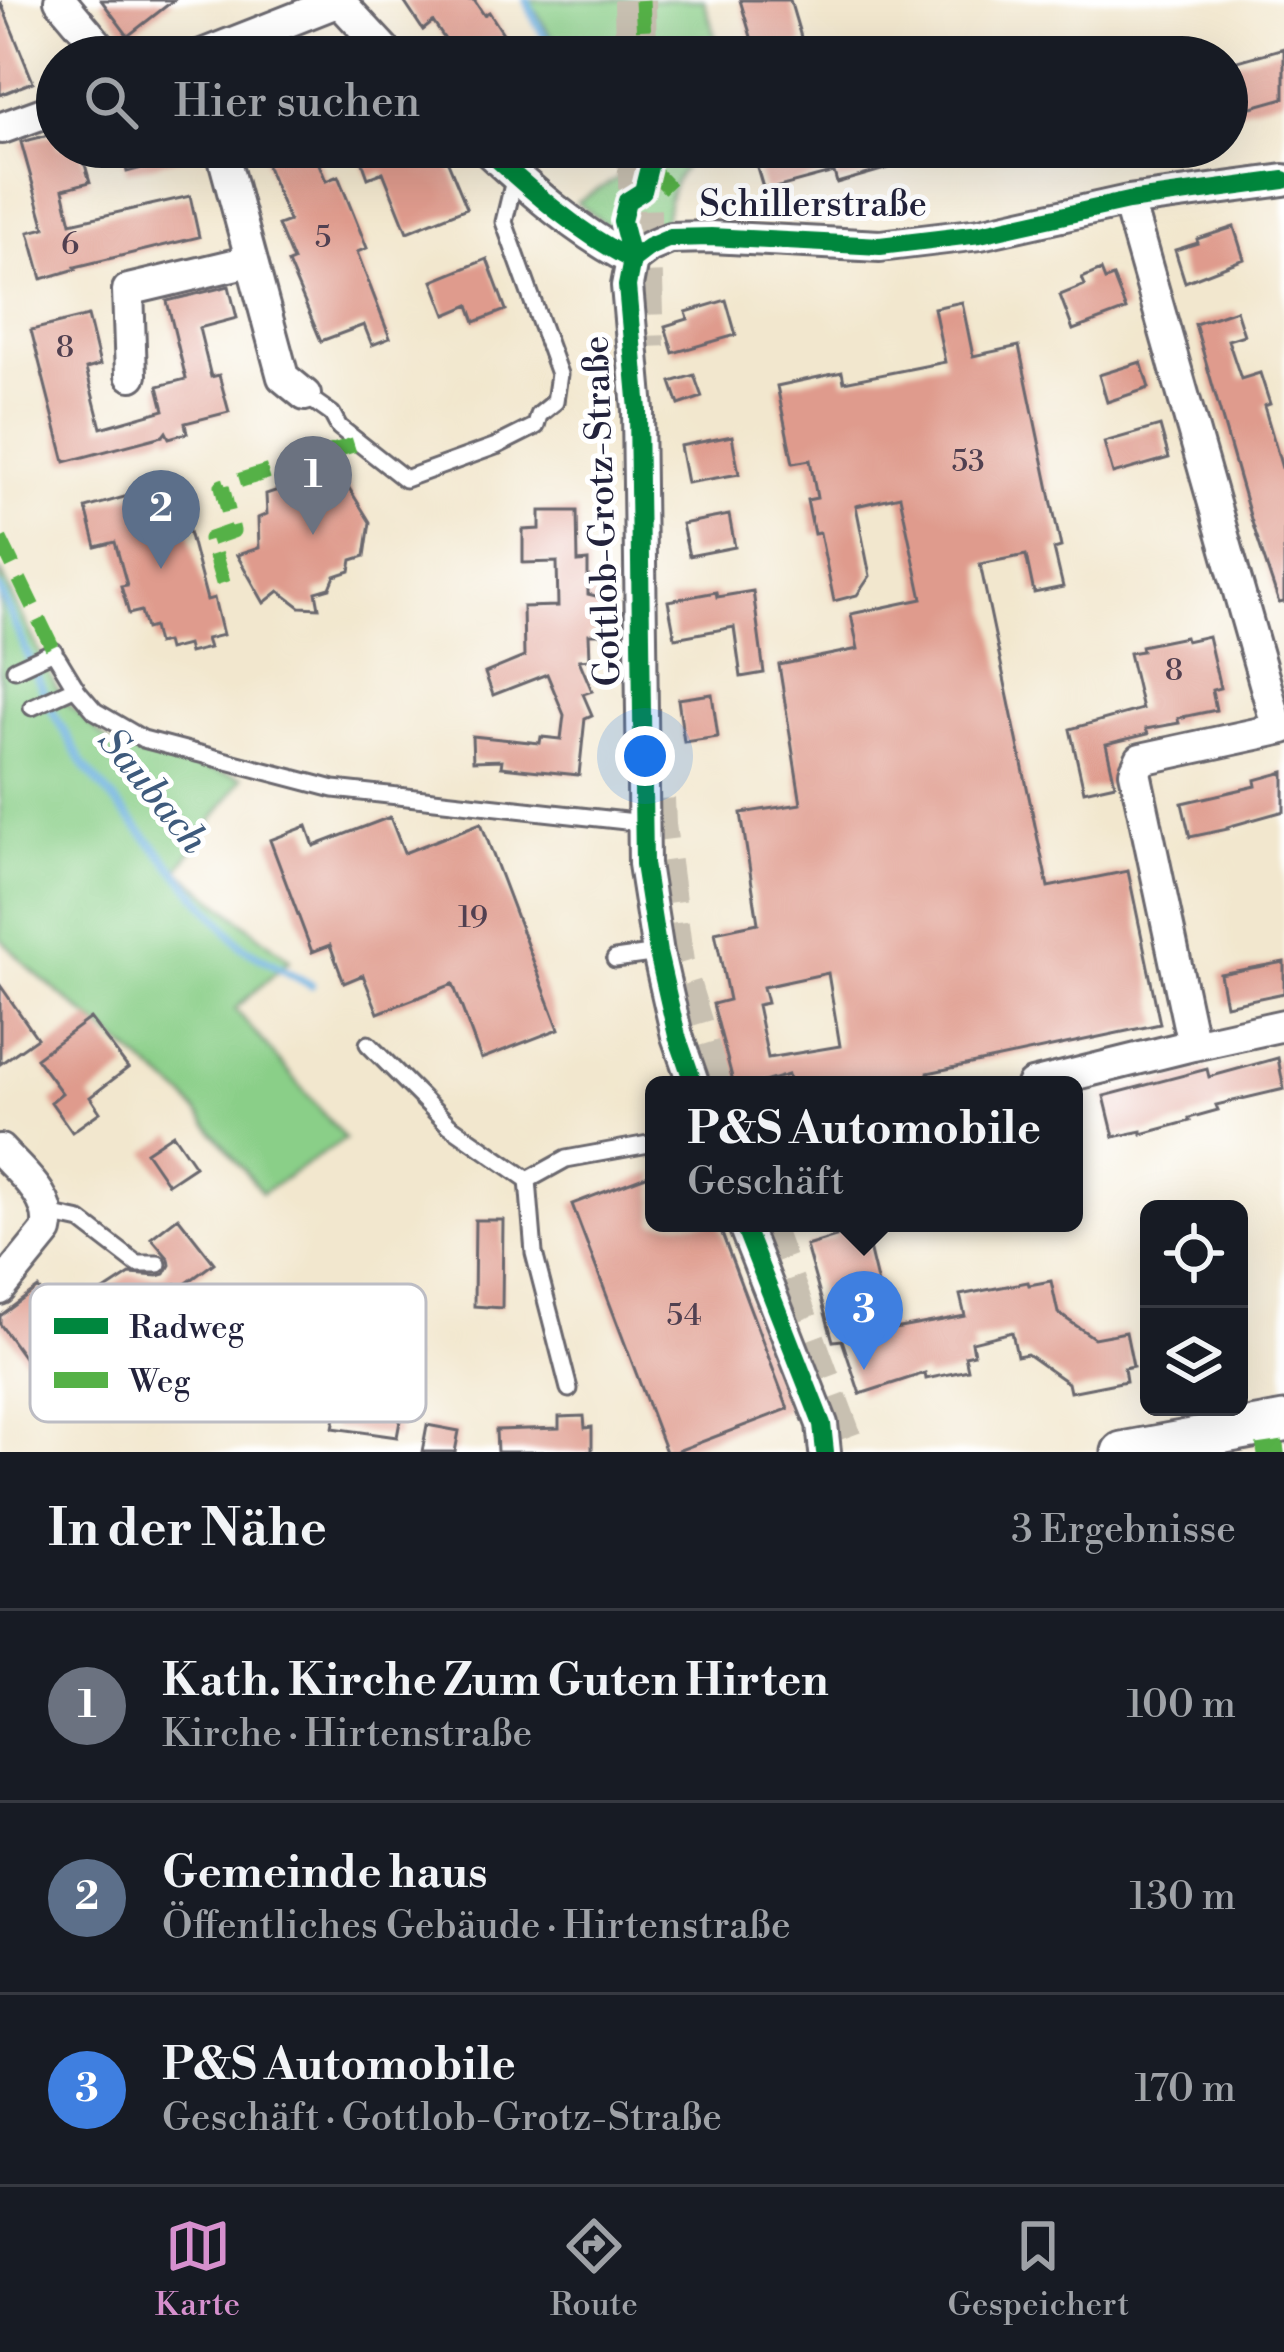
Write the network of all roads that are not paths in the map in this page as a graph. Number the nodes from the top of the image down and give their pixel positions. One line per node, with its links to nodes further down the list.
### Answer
1 (60, 0): 3 (street)
2 (338, 1): 4 (street); 5 (street)
3 (90, 36)
4 (250, 36)
5 (371, 36)
6 (36, 116): 7 (street)
7 (2, 128)
8 (226, 168): 14 (street)
9 (506, 168): 10 (street)
10 (515, 176): 13 (street); 16 (lane, Gottlob-Grotz-Straße)
11 (1284, 180): 12 (street, Schillerstraße)
12 (1127, 201): 13 (street, Schillerstraße); 20 (street)
13 (632, 260): 21 (street, Gottlob-Grotz-Straße)
14 (250, 261): 15 (street); 16 (street)
15 (131, 375)
16 (305, 395)
17 (24, 665): 18 (lane)
18 (76, 687): 19 (lane); 21 (lane)
19 (41, 703)
20 (1281, 728): 26 (street)
21 (644, 823): 22 (street, Gottlob-Grotz-Straße)
22 (658, 953): 23 (lane); 27 (street, Gottlob-Grotz-Straße)
23 (615, 959)
24 (1284, 1025): 26 (street)
25 (368, 1045): 31 (lane)
26 (1193, 1045): 28 (street)
27 (691, 1076)
28 (1068, 1076)
29 (645, 1145): 31 (lane)
30 (0, 1150): 32 (street)
31 (528, 1180): 36 (lane)
32 (49, 1218): 34 (lane); 35 (street)
33 (756, 1232): 38 (street)
34 (158, 1264)
35 (0, 1289)
36 (569, 1389)
37 (1284, 1422): 39 (street)
38 (825, 1452)
39 (1122, 1452)

